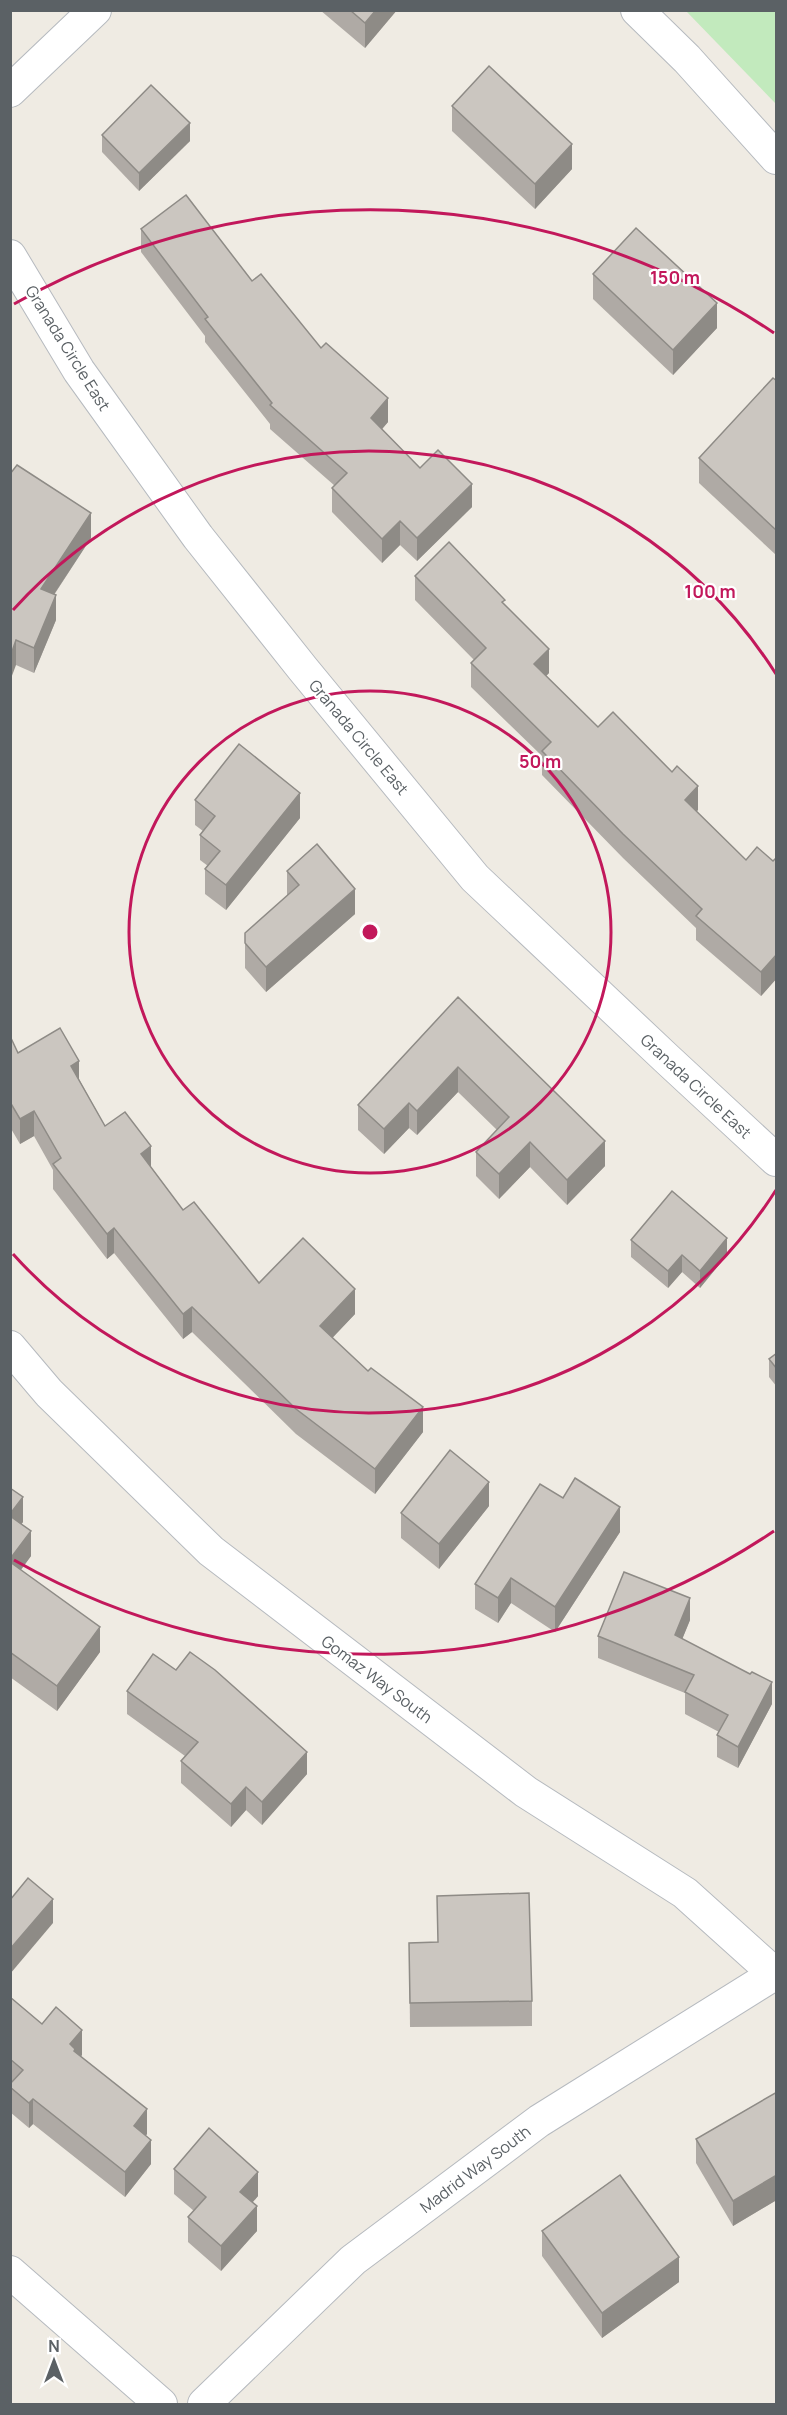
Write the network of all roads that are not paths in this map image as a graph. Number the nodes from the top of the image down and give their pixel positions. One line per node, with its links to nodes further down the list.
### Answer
1 (95, 10): 3 (street)
2 (637, 10): 4 (street)
3 (10, 91)
4 (777, 158)
5 (10, 256): 6 (street, Granada Circle East)
6 (777, 1160)
7 (10, 1347): 8 (street, Gomaz Way South)
8 (776, 1973): 11 (street, Madrid Way South)
9 (10, 2272): 10 (street)
10 (161, 2404)
11 (204, 2404)

